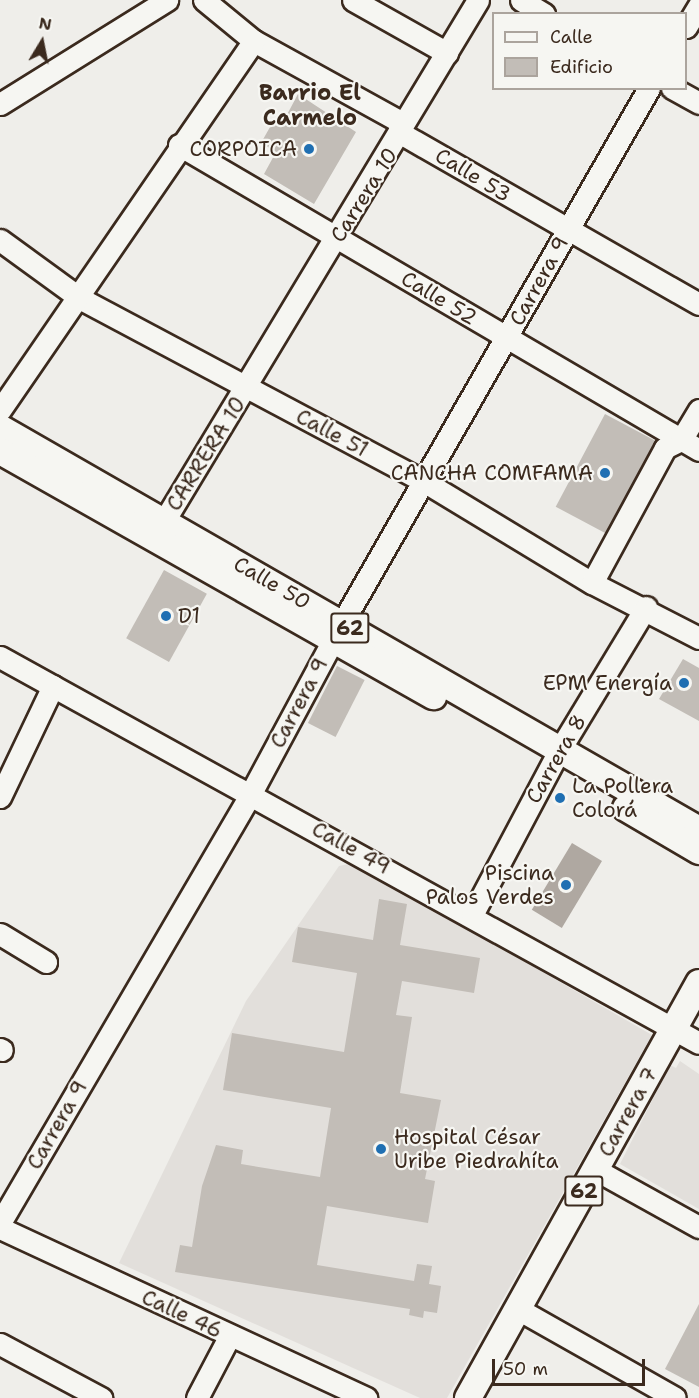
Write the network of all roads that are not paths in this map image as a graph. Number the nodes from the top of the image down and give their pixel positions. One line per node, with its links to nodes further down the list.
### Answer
1 (167, 0): 13 (street)
2 (204, 0): 9 (street, Calle 53)
3 (353, 0): 10 (street)
4 (478, 0): 10 (street, Carrera 10)
5 (521, 0): 7 (street)
6 (699, 5): 8 (street)
7 (541, 12)
8 (687, 25)
9 (254, 40): 15 (street, Calle 53); 16 (street)
10 (447, 53): 15 (street, Carrera 10)
11 (648, 90): 17 (street, Carrera 9)
12 (675, 90): 14 (street)
13 (0, 104)
14 (699, 104)
15 (402, 134): 17 (street, Calle 53); 18 (street, Carrera 10)
16 (179, 145): 18 (street, Calle 52); 20 (street)
17 (567, 231): 21 (street, Calle 53); 22 (street, Carrera 9)
18 (338, 238): 22 (street, Calle 52); 23 (street, Carrera 10)
19 (0, 240): 20 (street, Calle 51)
20 (81, 299): 23 (street, Calle 51); 24 (street)
21 (699, 304)
22 (507, 339): 27 (street, Calle 52); 29 (street, Carrera 9)
23 (248, 388): 29 (street, Calle 51); 30 (street, CARRERA 10)
24 (0, 410)
25 (699, 410): 27 (street)
26 (0, 428): 30 (main road, Calle 50 / 62)
27 (690, 445): 31 (street)
28 (0, 451): 33 (main road, Calle 50 / 62)
29 (424, 482): 31 (street, Calle 51); 33 (street, Carrera 9)
30 (164, 521): 33 (main road, Calle 50 / 62)
31 (592, 583): 32 (street, Calle 51)
32 (646, 608): 34 (street, Calle 51); 37 (street, Carrera 8)
33 (338, 631): 37 (main road, Calle 50 / 62); 38 (street, Carrera 9)
34 (699, 638)
35 (0, 657): 36 (street, Calle 49)
36 (53, 686): 38 (street, Calle 49); 39 (street)
37 (556, 757): 40 (main road, Calle 50 / 62); 41 (main road, Calle 50 / 62); 42 (street, Carrera 8)
38 (251, 793): 42 (street, Calle 49); 49 (street, Carrera 9)
39 (0, 797)
40 (699, 830)
41 (699, 851)
42 (472, 915): 46 (street, Calle 49)
43 (0, 934): 44 (street)
44 (46, 962)
45 (699, 983): 46 (main road, Carrera 7 / 62)
46 (674, 1029): 47 (street, Calle 49); 48 (main road, Carrera 7 / 62)
47 (699, 1043)
48 (596, 1170): 50 (street); 52 (main road, Carrera 7 / 62)
49 (0, 1223)
50 (699, 1227)
51 (0, 1228): 53 (street, Calle 46)
52 (518, 1308): 58 (main road, Carrera 7 / 62); 59 (street)
53 (229, 1337): 56 (street); 57 (street, Calle 46)
54 (0, 1344): 55 (street)
55 (100, 1398)
56 (197, 1398)
57 (366, 1398)
58 (468, 1398)
59 (675, 1398)

